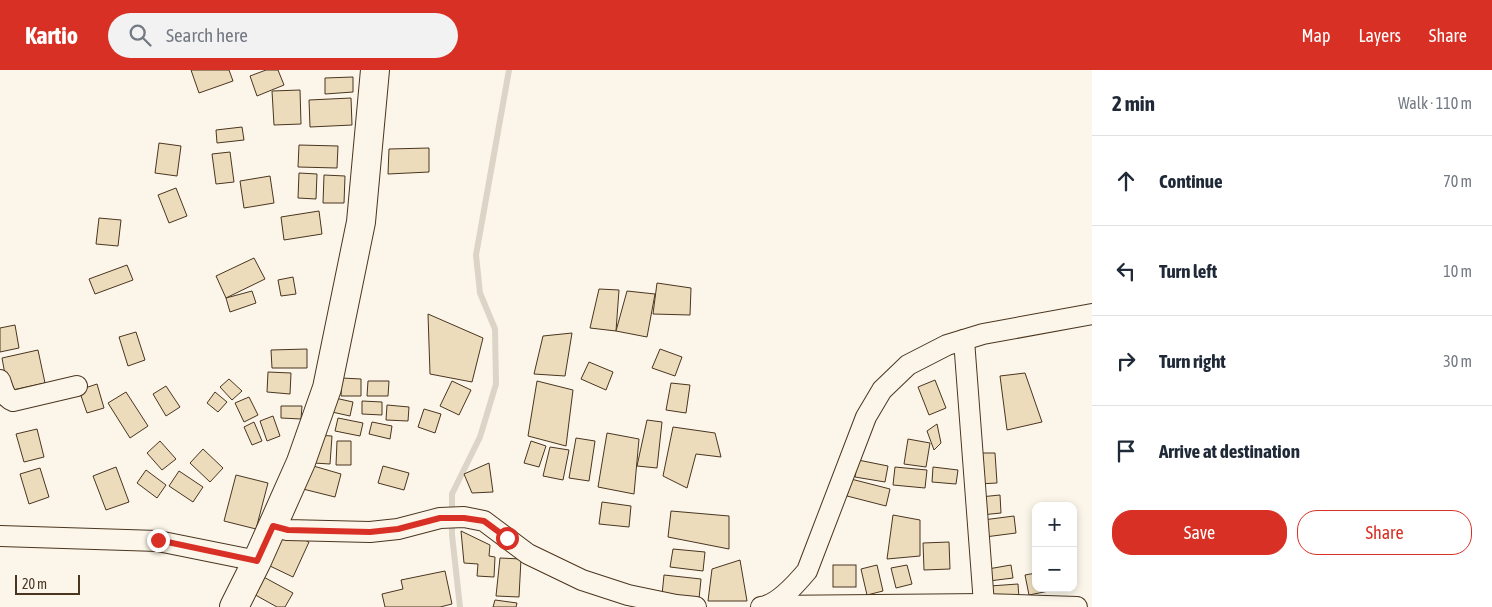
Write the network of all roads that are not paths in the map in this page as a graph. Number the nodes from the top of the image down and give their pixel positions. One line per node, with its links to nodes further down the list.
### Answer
1 (376, 70): 6 (street)
2 (1092, 314): 3 (street)
3 (964, 340): 9 (street); 12 (street)
4 (0, 380): 5 (street)
5 (77, 386)
6 (273, 526): 8 (street); 11 (street)
7 (0, 536): 8 (street)
8 (257, 561): 10 (street)
9 (984, 604): 12 (street); 13 (street)
10 (234, 607)
11 (696, 607)
12 (764, 607)
13 (1076, 607)

